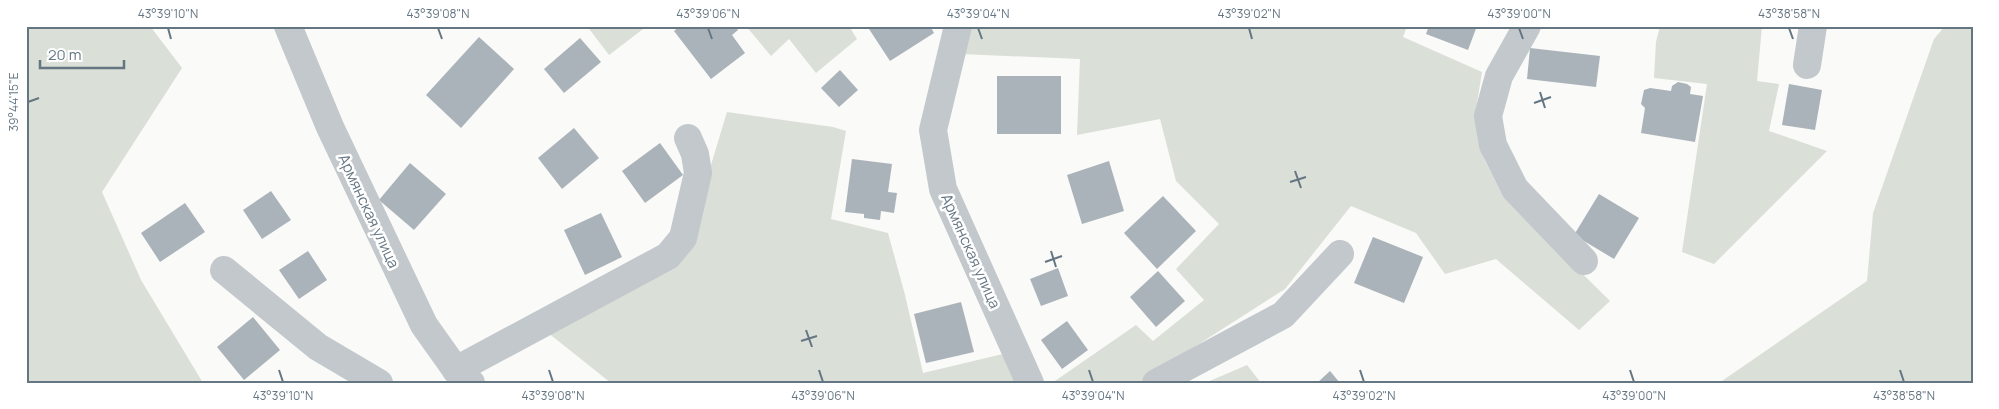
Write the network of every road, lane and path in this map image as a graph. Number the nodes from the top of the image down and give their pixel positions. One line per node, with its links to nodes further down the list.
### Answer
1 (288, 26): 10 (street, Армянская улица)
2 (958, 26): 12 (street, Армянская улица)
3 (1527, 26): 8 (street)
4 (1813, 26): 5 (street)
5 (1807, 65)
6 (688, 138): 10 (street)
7 (1340, 254): 13 (street)
8 (1584, 261)
9 (224, 270): 11 (street)
10 (464, 376)
11 (379, 383)
12 (1030, 383)
13 (1156, 383)

